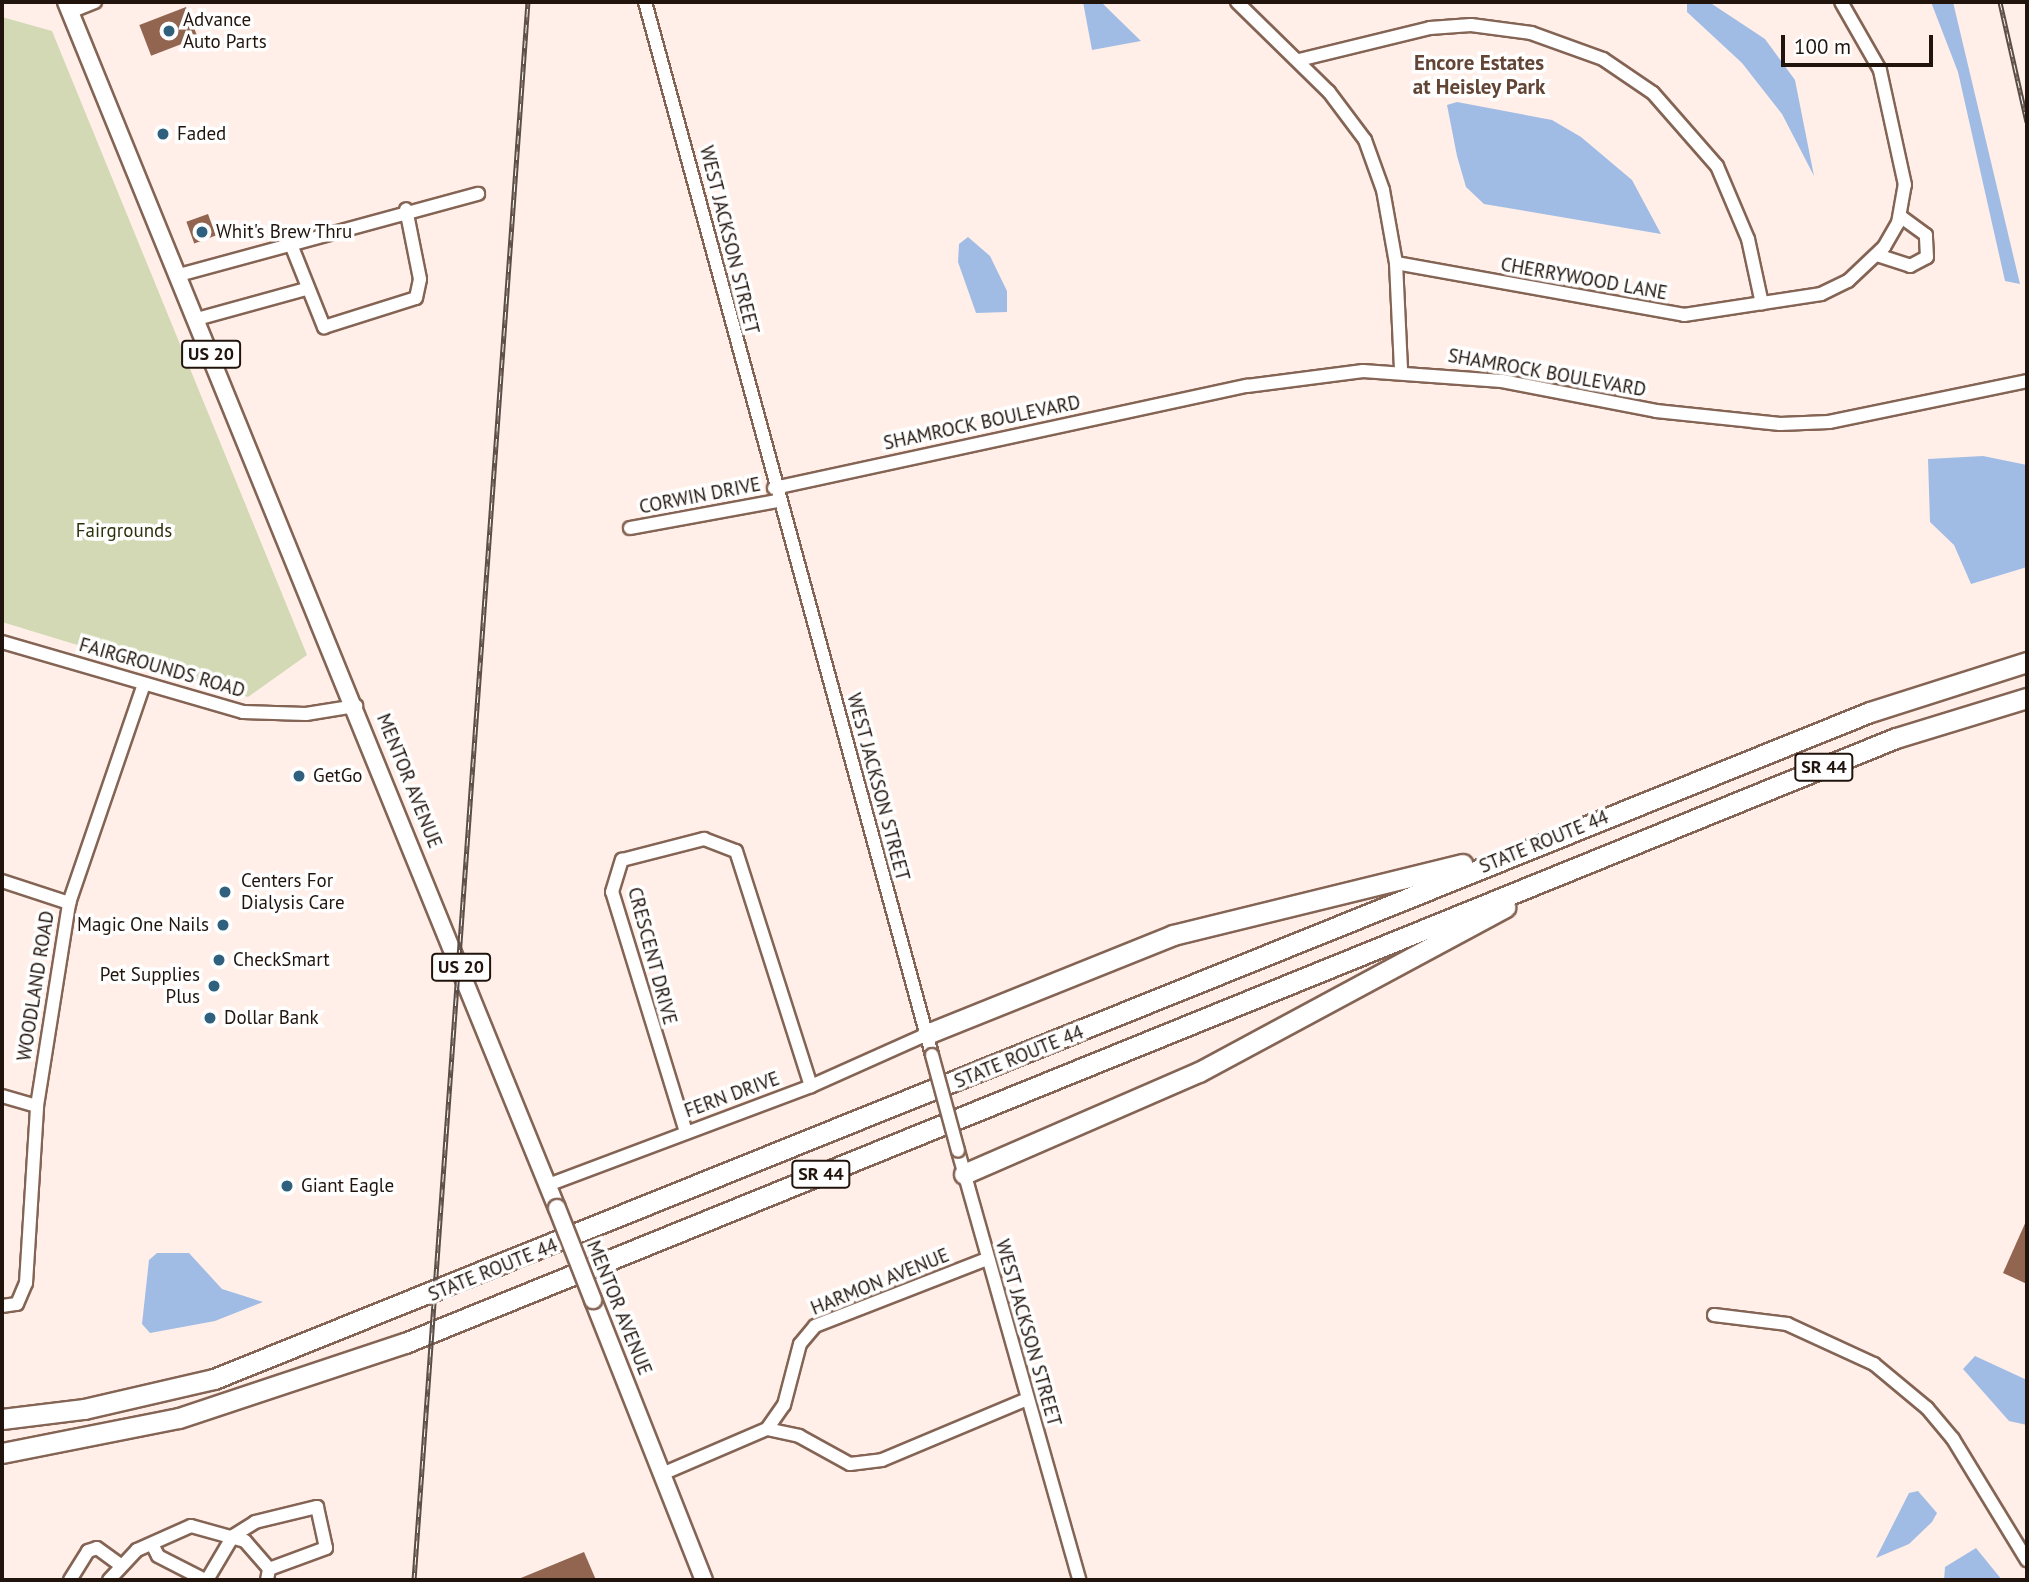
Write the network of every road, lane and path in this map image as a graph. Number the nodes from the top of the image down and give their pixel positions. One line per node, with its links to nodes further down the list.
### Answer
1 (95, 2): 5 (street)
2 (645, 2): 19 (street, WEST JACKSON STREET)
3 (1237, 2): 6 (street)
4 (1841, 2): 9 (street, CHERRYWOOD LANE)
5 (68, 7): 13 (main road, MENTOR AVENUE / US 20)
6 (1299, 60): 12 (street); 15 (street)
7 (478, 194): 8 (street)
8 (406, 209): 10 (street); 14 (street)
9 (1900, 216): 11 (street, CHERRYWOOD LANE); 11 (street)
10 (290, 242): 13 (street); 14 (street)
11 (1878, 255): 15 (street, CHERRYWOOD LANE)
12 (1396, 263): 15 (street, CHERRYWOOD LANE); 17 (street)
13 (179, 275): 16 (main road, MENTOR AVENUE / US 20)
14 (306, 289): 16 (street)
15 (1762, 304)
16 (197, 319): 25 (main road, MENTOR AVENUE / US 20)
17 (1401, 371): 18 (street, SHAMROCK BOULEVARD); 19 (street, SHAMROCK BOULEVARD)
18 (2027, 381)
19 (776, 494): 20 (street, CORWIN DRIVE); 30 (street, WEST JACKSON STREET)
20 (630, 528)
21 (2, 642): 23 (street, FAIRGROUNDS ROAD)
22 (2027, 662): 26 (highway, STATE ROUTE 44 / SR 44)
23 (144, 684): 25 (street, FAIRGROUNDS ROAD); 29 (street, WOODLAND ROAD)
24 (2027, 698): 27 (highway, STATE ROUTE 44 / SR 44)
25 (356, 706): 36 (main road, MENTOR AVENUE / US 20)
26 (1541, 843): 30 (highway); 41 (highway, STATE ROUTE 44 / SR 44)
27 (1594, 859): 35 (highway); 43 (highway, STATE ROUTE 44 / SR 44)
28 (2, 881): 29 (street)
29 (69, 903): 33 (street, WOODLAND ROAD)
30 (927, 1034): 31 (street, FERN DRIVE); 35 (street, WEST JACKSON STREET, bridge)
31 (811, 1086): 34 (street, FERN DRIVE); 34 (street, CRESCENT DRIVE)
32 (2, 1096): 33 (street)
33 (37, 1106): 38 (street, WOODLAND ROAD)
34 (685, 1132): 36 (street, FERN DRIVE)
35 (964, 1174): 37 (street, WEST JACKSON STREET)
36 (548, 1185): 44 (main road, MENTOR AVENUE / US 20, bridge)
37 (987, 1259): 40 (street, WEST JACKSON STREET); 42 (street, HARMON AVENUE)
38 (2, 1306)
39 (1714, 1315): 47 (street)
40 (1027, 1399): 42 (street); 54 (street, WEST JACKSON STREET)
41 (2, 1419)
42 (767, 1429): 44 (street)
43 (2, 1453)
44 (662, 1474): 53 (main road, MENTOR AVENUE / US 20)
45 (233, 1536): 46 (street); 49 (street); 49 (street); 52 (street)
46 (152, 1544): 48 (street); 52 (street)
47 (2027, 1560)
48 (119, 1564): 50 (street); 51 (street)
49 (268, 1574)
50 (70, 1580)
51 (109, 1580)
52 (206, 1580)
53 (704, 1580)
54 (1079, 1580)

